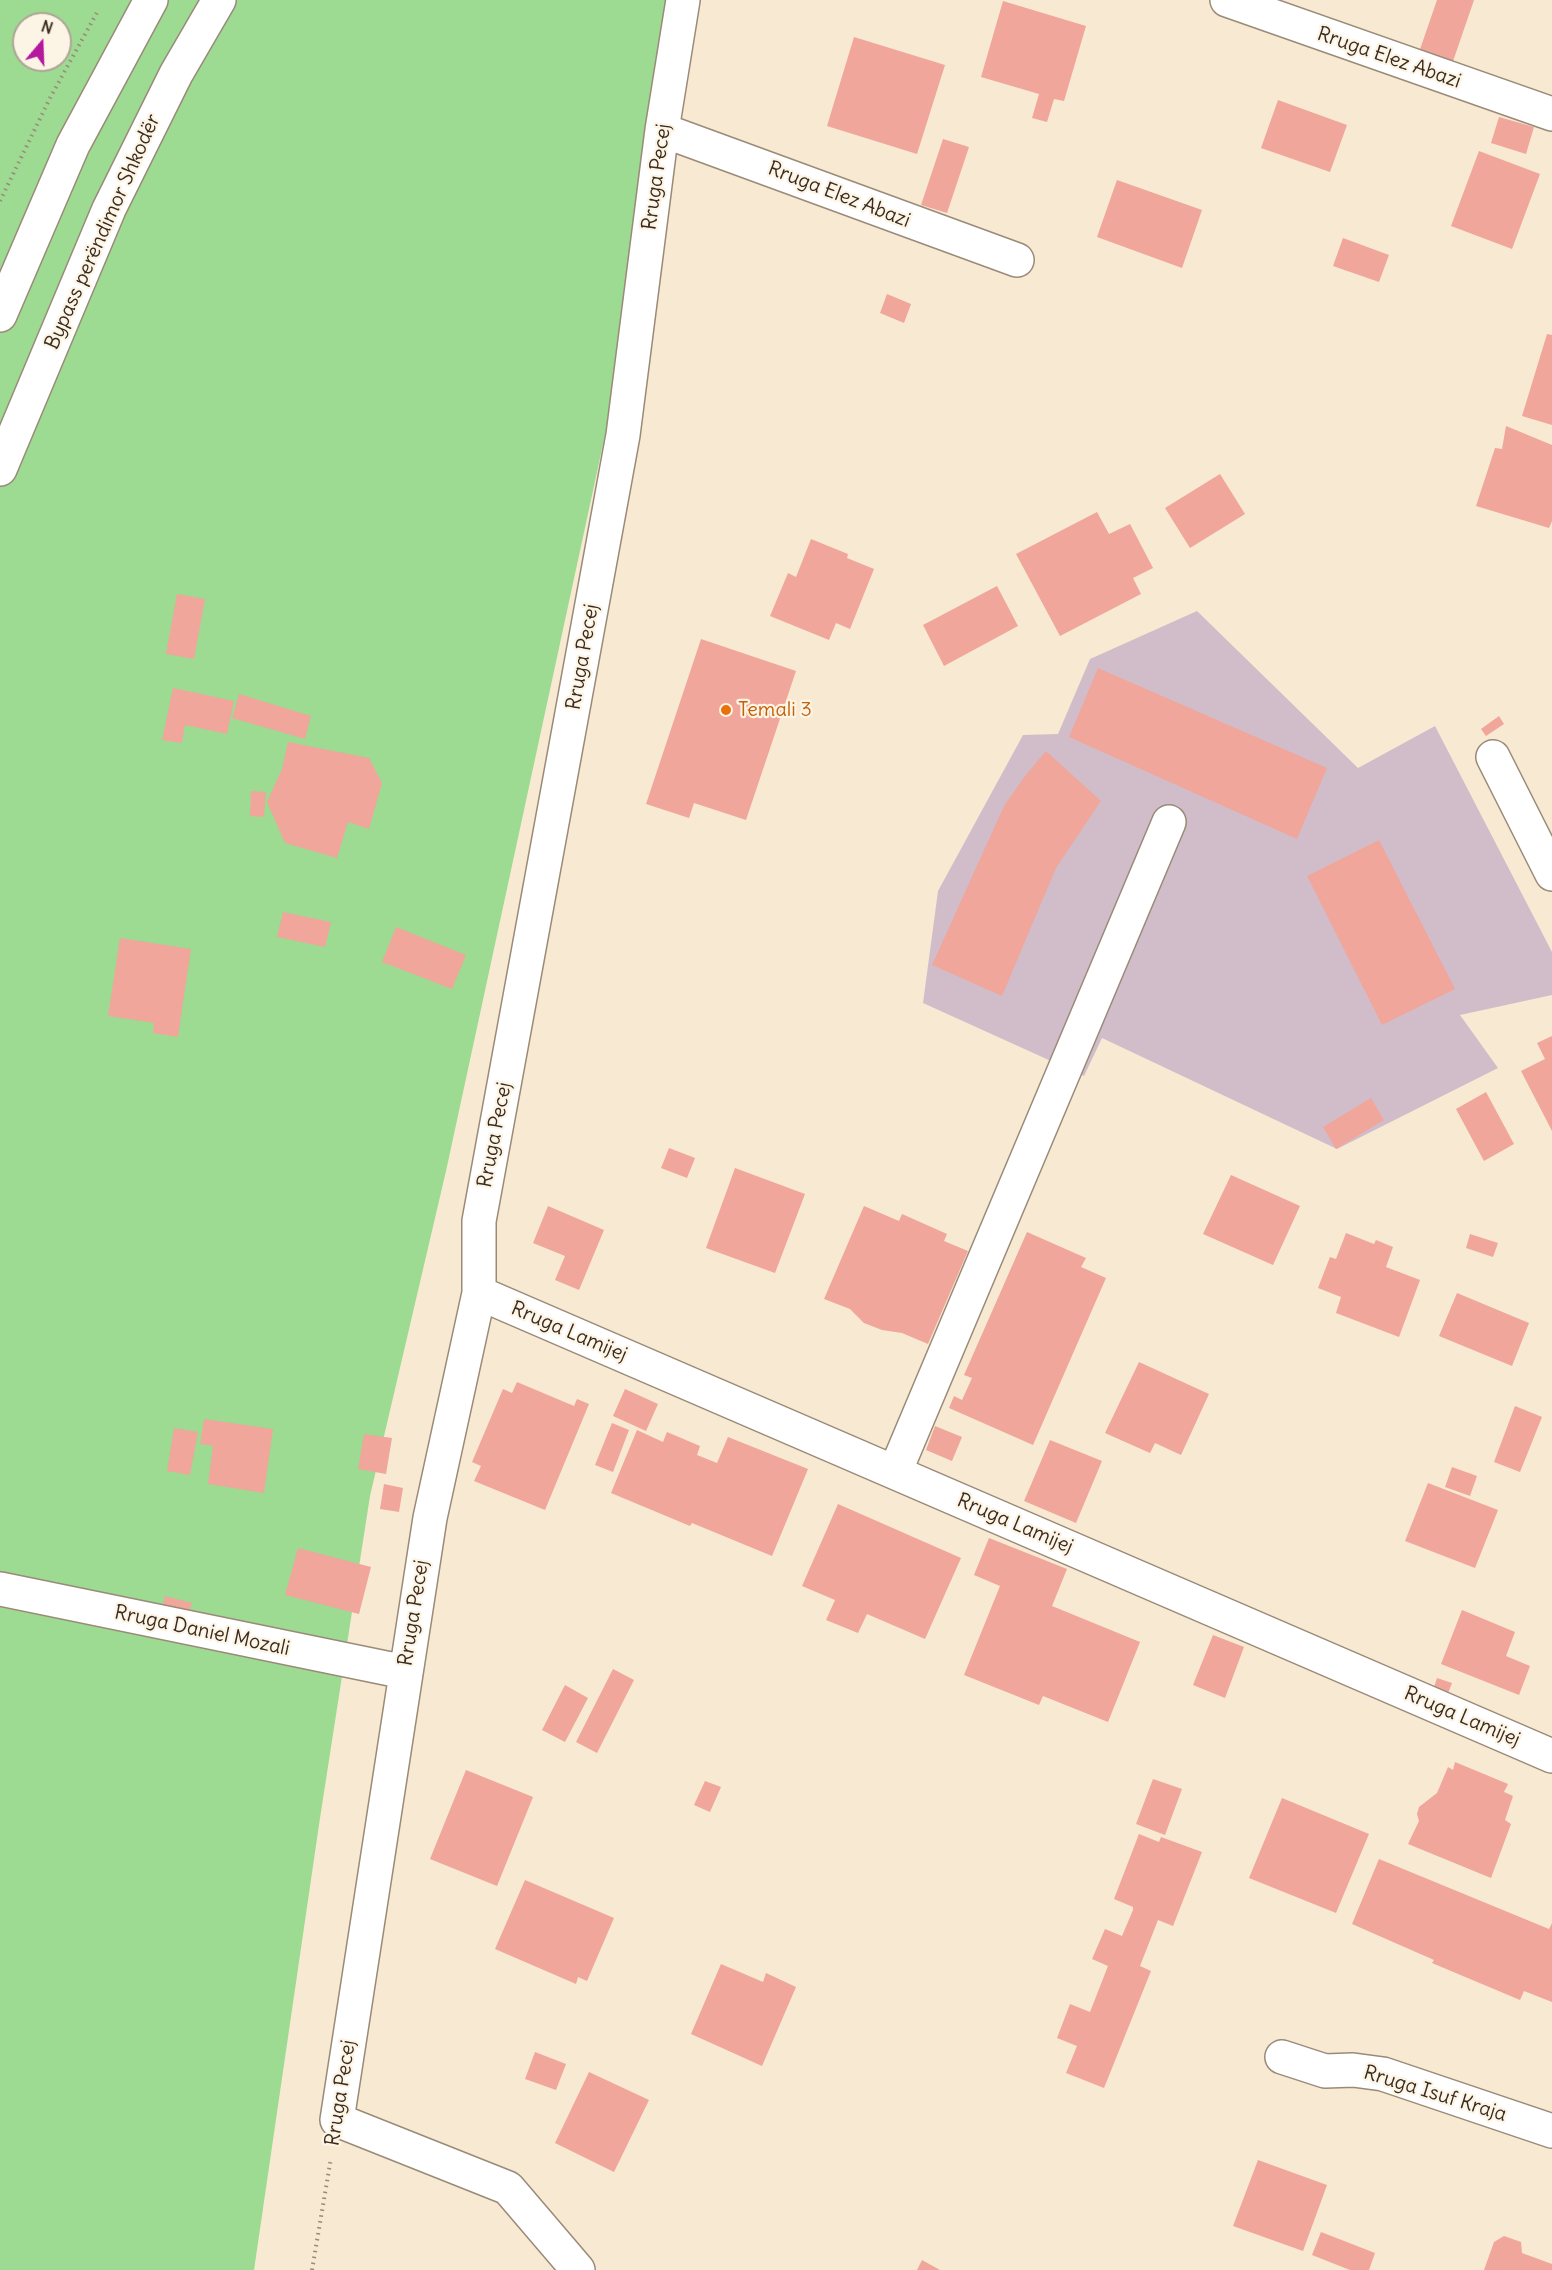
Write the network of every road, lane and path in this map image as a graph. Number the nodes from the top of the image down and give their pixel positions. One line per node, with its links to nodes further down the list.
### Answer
1 (151, 0): 8 (main road)
2 (219, 0): 9 (main road, Bypass perëndimor Shkodër)
3 (683, 0): 6 (main road, Rruga Pecej)
4 (1227, 0): 5 (main road, Rruga Elez Abazi)
5 (1552, 114)
6 (662, 130): 7 (main road, Rruga Elez Abazi); 13 (main road, Rruga Pecej)
7 (1017, 260)
8 (0, 315)
9 (0, 470)
10 (1493, 757): 12 (main road)
11 (1169, 822): 14 (main road)
12 (1552, 874)
13 (478, 1293): 14 (main road, Rruga Lamijej); 16 (main road, Rruga Pecej)
14 (895, 1472): 17 (main road, Rruga Lamijej)
15 (0, 1589): 16 (main road, Rruga Daniel Mozali)
16 (405, 1672): 19 (main road, Rruga Pecej)
17 (1552, 1756)
18 (1282, 2057): 20 (main road, Rruga Isuf Kraja)
19 (337, 2120): 21 (path, Rruga Pecej); 22 (main road)
20 (1552, 2131)
21 (312, 2270)
22 (578, 2270)

